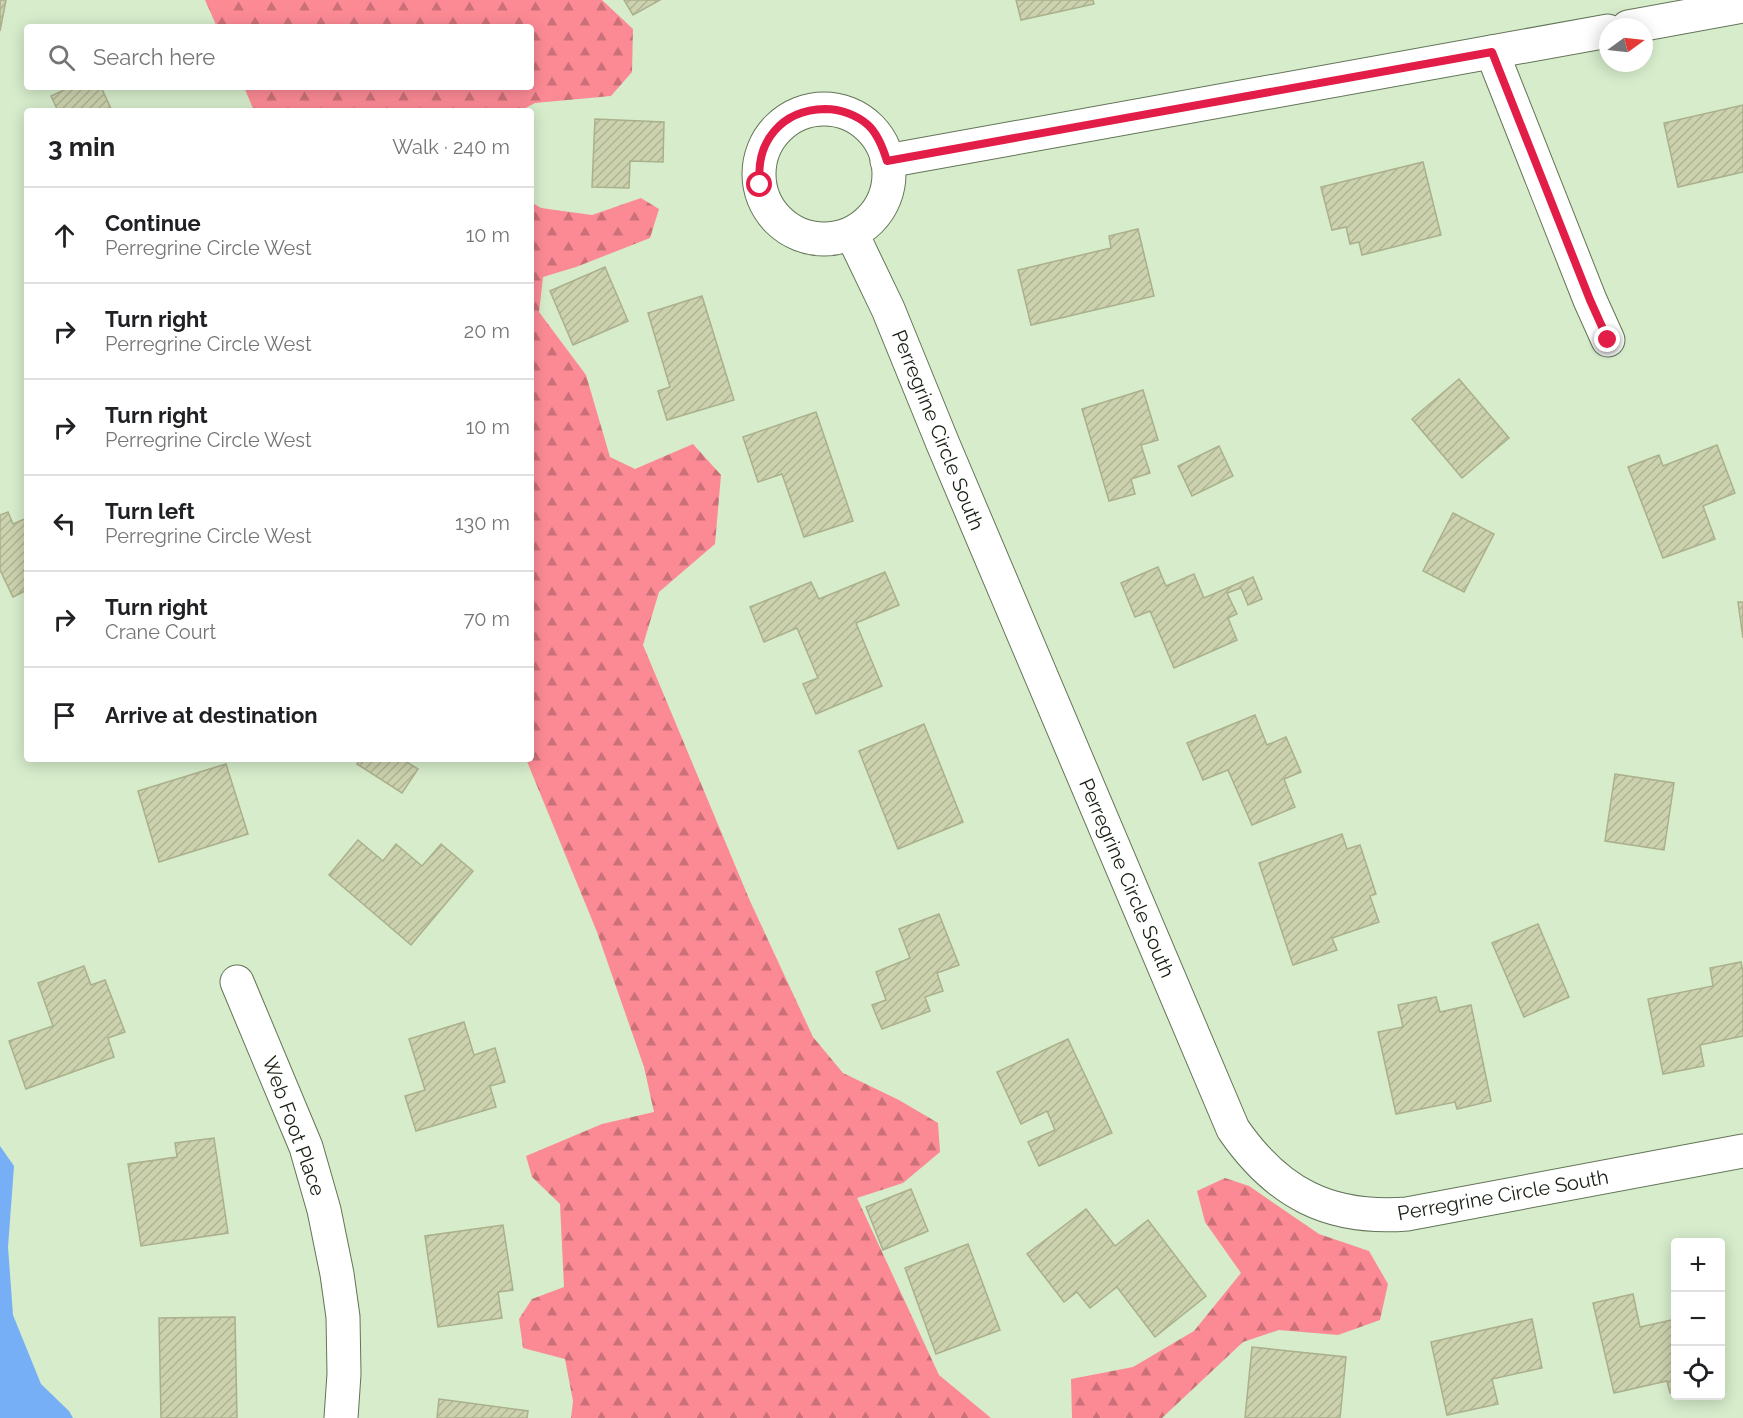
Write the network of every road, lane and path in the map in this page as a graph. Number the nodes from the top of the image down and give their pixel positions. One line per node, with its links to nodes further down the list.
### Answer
1 (1743, 6): 2 (street)
2 (1653, 22)
3 (1599, 33): 4 (street)
4 (1492, 52): 5 (street); 7 (street)
5 (887, 161): 6 (street); 6 (street)
6 (852, 234): 9 (street, Perregrine Circle South)
7 (1608, 340)
8 (237, 982): 10 (street, Web Foot Place)
9 (1743, 1151)
10 (340, 1418)

